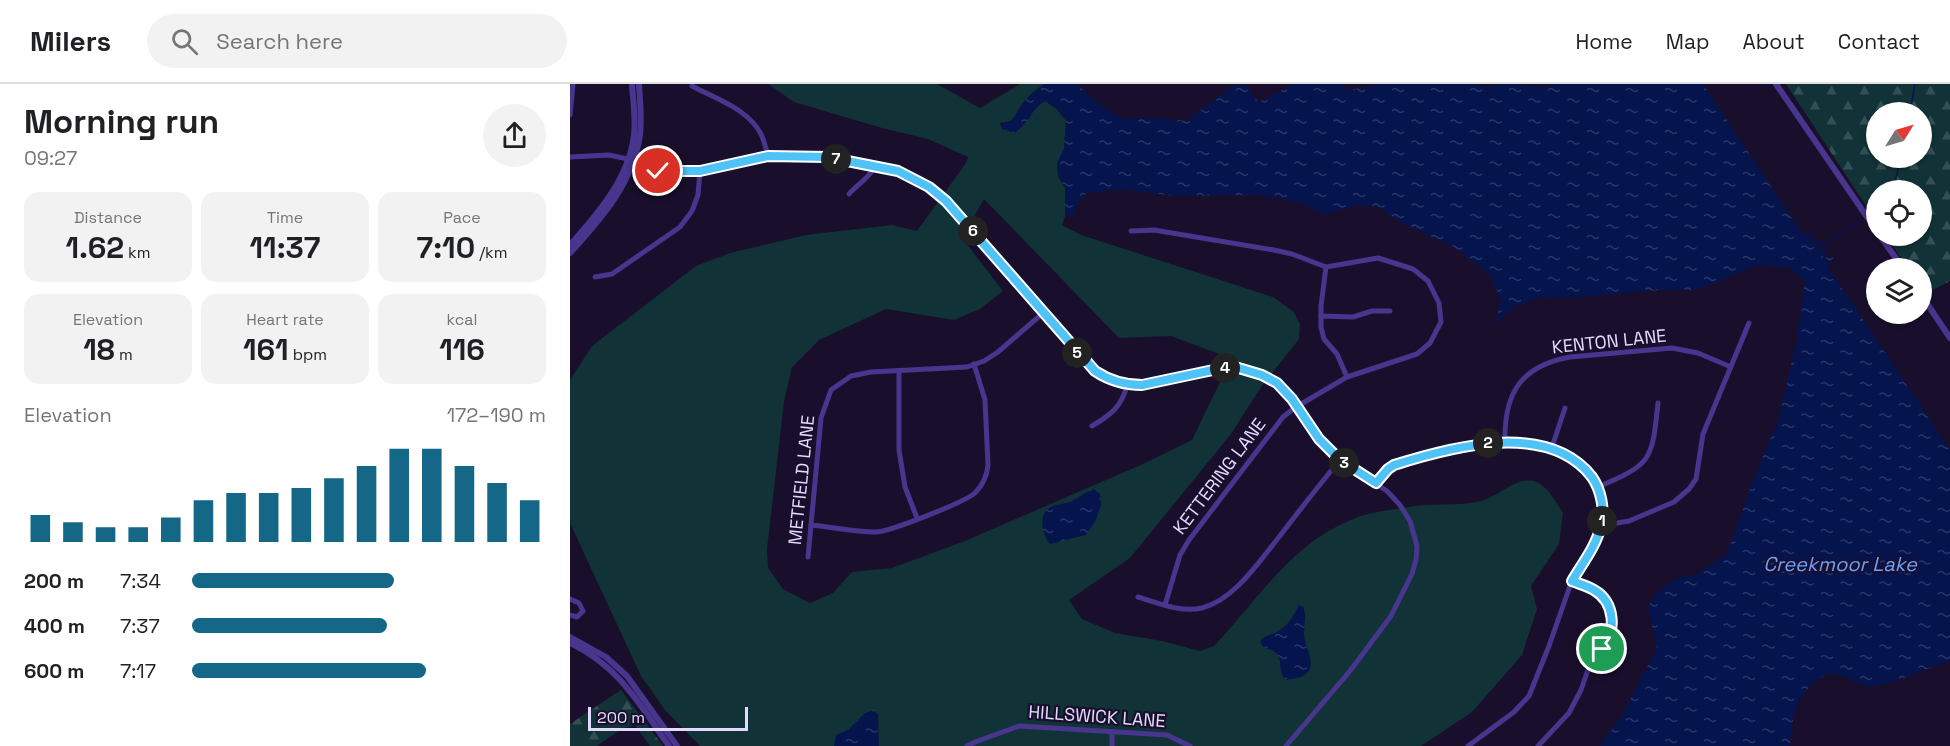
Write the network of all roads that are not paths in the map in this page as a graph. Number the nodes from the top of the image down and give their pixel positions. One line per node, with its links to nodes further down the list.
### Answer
1 (573, 84): 6 (street)
2 (632, 84): 9 (street)
3 (639, 84): 9 (street)
4 (1776, 84): 13 (street)
5 (692, 86): 7 (street)
6 (570, 115)
7 (768, 156): 10 (street); 11 (street)
8 (570, 157): 9 (street)
9 (631, 160): 11 (street); 15 (street); 16 (street)
10 (876, 166): 12 (street); 21 (street)
11 (700, 171): 18 (street)
12 (849, 194)
13 (1866, 215)
14 (1131, 231): 17 (street)
15 (570, 245)
16 (570, 253)
17 (1326, 267): 22 (street); 28 (street)
18 (595, 277)
19 (1390, 311): 22 (street)
20 (1932, 311): 24 (street)
21 (1043, 313): 25 (street, METFIELD LANE); 29 (street)
22 (1321, 316): 28 (street)
23 (1749, 323): 26 (street)
24 (1950, 338)
25 (974, 364): 27 (street, METFIELD LANE); 39 (street)
26 (1731, 367): 34 (street, KENTON LANE); 40 (street)
27 (899, 371): 39 (street); 41 (street, METFIELD LANE)
28 (1347, 377): 31 (street, KETTERING LANE)
29 (1127, 385): 31 (street); 33 (street)
30 (1659, 403): 38 (street)
31 (1296, 407): 36 (street); 46 (street, KETTERING LANE)
32 (1565, 408): 35 (street)
33 (1092, 426)
34 (1505, 441): 35 (street); 37 (street)
35 (1551, 450): 38 (street)
36 (1340, 460): 37 (street); 46 (street)
37 (1376, 483): 56 (street)
38 (1598, 487): 40 (street)
39 (917, 518): 41 (street)
40 (1602, 521): 43 (street)
41 (811, 525): 42 (street, METFIELD LANE)
42 (808, 557)
43 (1572, 581): 57 (street); 58 (street)
44 (1138, 597): 46 (street)
45 (570, 599): 47 (street)
46 (1165, 605)
47 (570, 615)
48 (570, 637): 52 (street)
49 (570, 643): 51 (street)
50 (1112, 732): 53 (street, HILLSWICK LANE); 54 (street); 55 (street, HILLSWICK LANE)
51 (669, 746)
52 (677, 746)
53 (967, 746)
54 (1112, 746)
55 (1190, 746)
56 (1286, 746)
57 (1468, 746)
58 (1538, 746)

